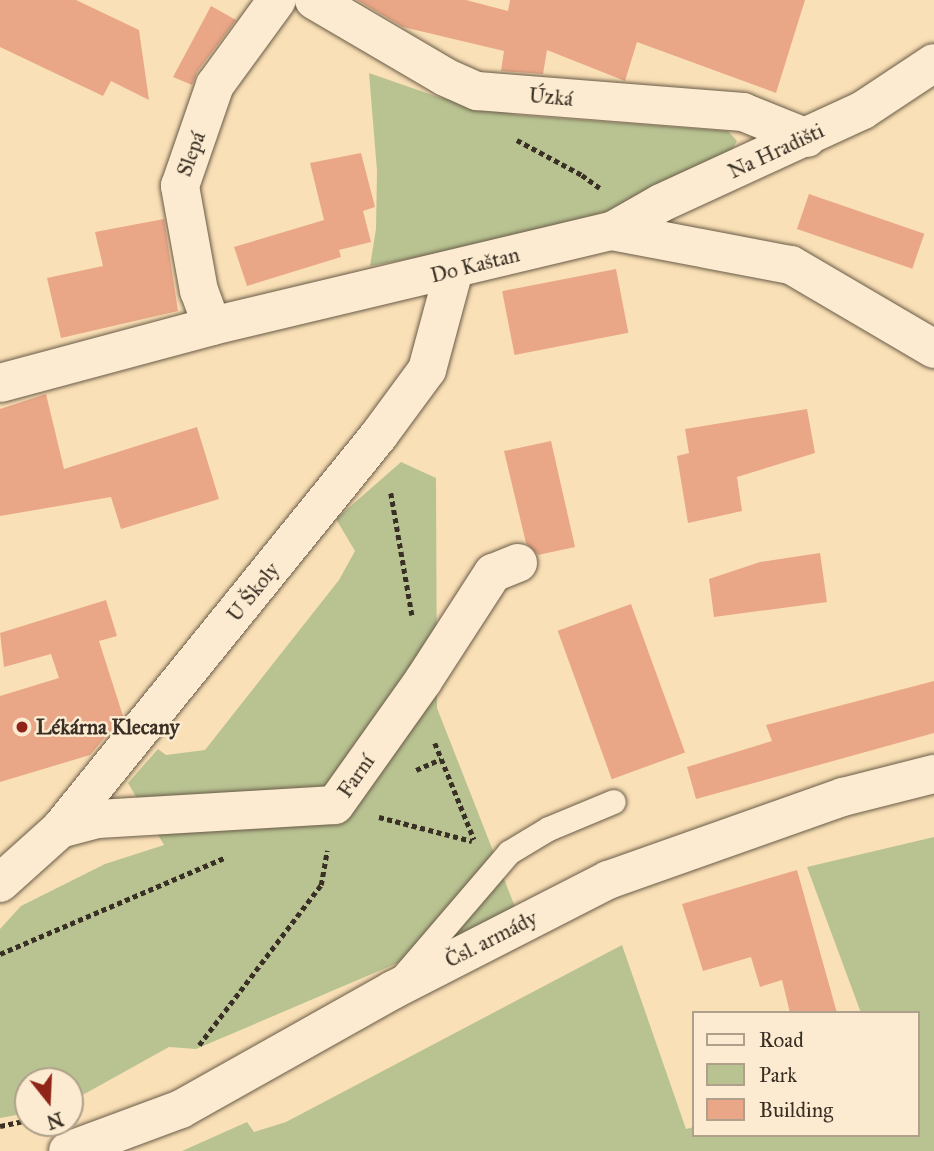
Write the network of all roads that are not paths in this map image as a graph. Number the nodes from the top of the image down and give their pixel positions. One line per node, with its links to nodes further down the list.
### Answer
1 (277, 0): 7 (street, Slepá)
2 (314, 0): 4 (street, Úzká)
3 (934, 63): 4 (street, Na Hradišti)
4 (807, 138): 5 (street, Na Hradišti)
5 (612, 231): 6 (street, Do Kaštan); 8 (street, Do Kaštan)
6 (454, 270): 7 (street, Do Kaštan); 13 (street, U Školy)
7 (212, 326): 9 (street, Do Kaštan)
8 (934, 349)
9 (0, 383)
10 (517, 563): 13 (street, Farní)
11 (934, 775): 15 (street, Čsl. armády)
12 (614, 802): 15 (lane)
13 (60, 829): 14 (street, U Školy)
14 (0, 883)
15 (393, 990): 16 (street, Čsl. armády)
16 (68, 1151)

